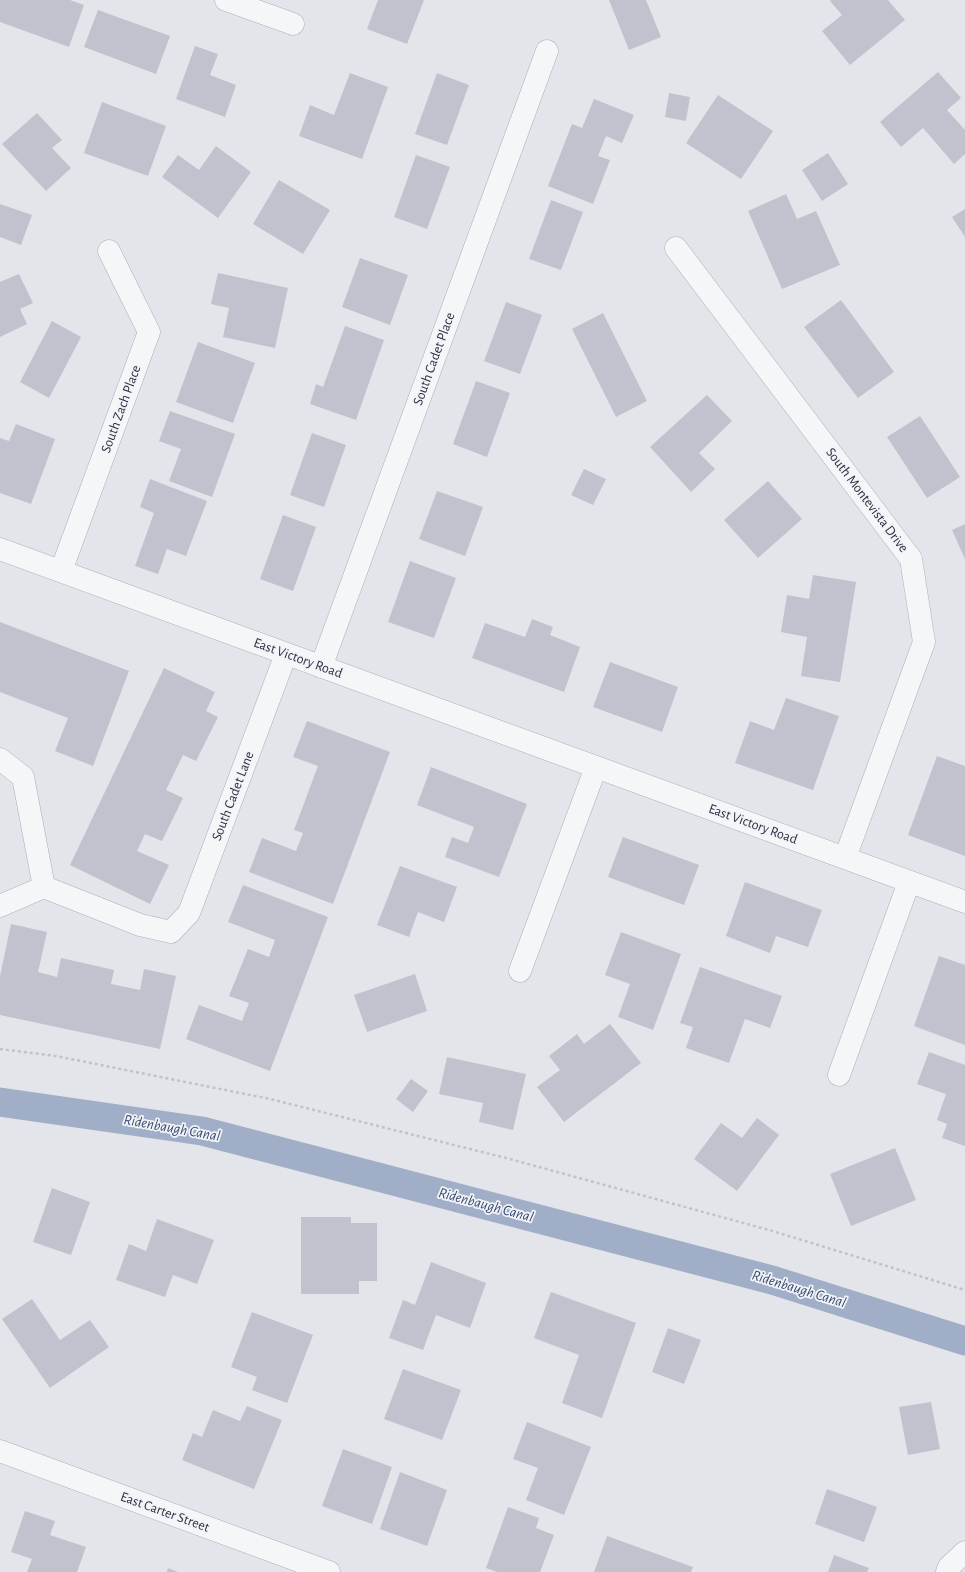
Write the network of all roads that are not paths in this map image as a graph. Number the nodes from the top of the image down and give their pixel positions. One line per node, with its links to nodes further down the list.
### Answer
1 (226, 0): 2 (street)
2 (293, 24)
3 (546, 51): 9 (street, South Cadet Place)
4 (676, 248): 12 (street, South Montevista Drive)
5 (109, 251): 7 (street, South Zach Place)
6 (0, 549): 7 (street, East Victory Road)
7 (61, 571): 8 (street, East Victory Road)
8 (286, 654): 9 (street, East Victory Road); 14 (street, South Cadet Lane)
9 (321, 666): 11 (street, East Victory Road)
10 (0, 759): 14 (street)
11 (596, 767): 12 (street, East Victory Road); 17 (street)
12 (845, 858): 13 (street, East Victory Road)
13 (909, 882): 15 (street, East Victory Road); 18 (street)
14 (44, 887): 16 (street)
15 (965, 902)
16 (0, 906)
17 (520, 971)
18 (839, 1075)
19 (0, 1451): 21 (street, East Carter Street)
20 (965, 1552): 23 (street)
21 (299, 1567): 22 (street, East Carter Street)
22 (329, 1572)
23 (947, 1572)

